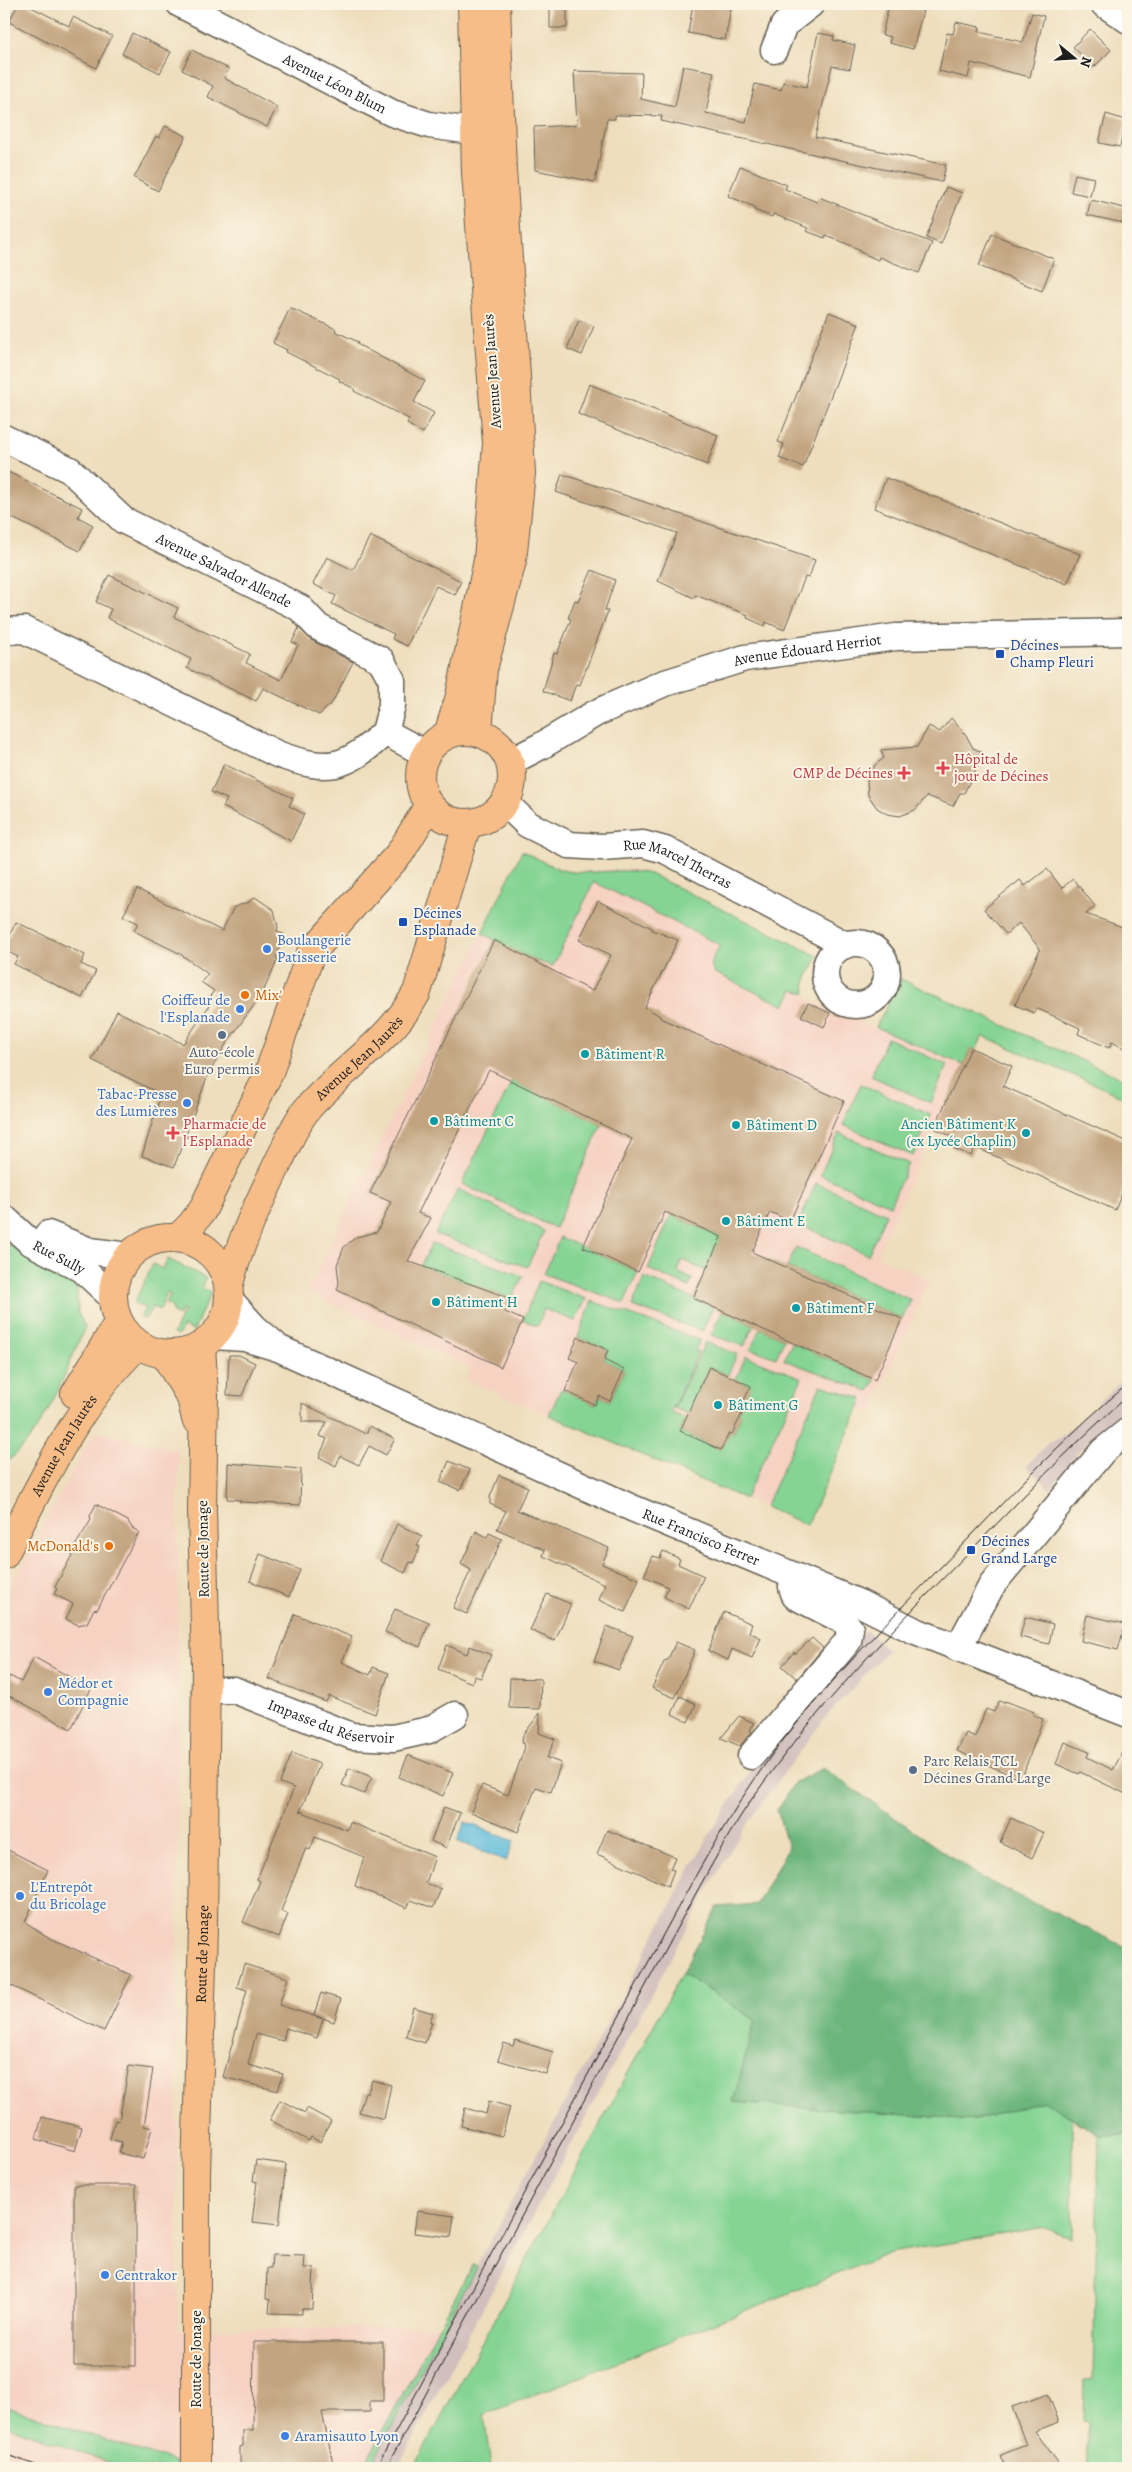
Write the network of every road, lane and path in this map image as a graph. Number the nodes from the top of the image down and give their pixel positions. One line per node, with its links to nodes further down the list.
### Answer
1 (180, 4): 8 (street, Avenue Léon Blum)
2 (472, 4): 8 (main road, Avenue Jean Jaurès)
3 (496, 4): 8 (main road, Avenue Jean Jaurès)
4 (811, 4): 7 (street)
5 (1104, 4): 6 (street)
6 (1128, 20)
7 (774, 50)
8 (487, 128): 13 (main road, Avenue Jean Jaurès); 14 (main road, Avenue Jean Jaurès)
9 (4, 438): 12 (street, Avenue Salvador Allende)
10 (4, 631): 12 (street)
11 (1128, 632): 16 (street, Avenue Édouard Herriot)
12 (385, 732): 15 (street)
13 (478, 732): 14 (main road); 16 (main road)
14 (448, 734): 15 (main road)
15 (426, 754): 18 (main road)
16 (510, 762): 17 (main road)
17 (505, 803): 19 (main road); 20 (street, Rue Marcel Therras)
18 (429, 805): 19 (main road); 22 (main road)
19 (467, 824): 24 (main road, Avenue Jean Jaurès)
20 (846, 945)
21 (4, 1217): 23 (street, Rue Sully); 25 (street, Rue Sully)
22 (178, 1238): 23 (main road); 24 (main road)
23 (128, 1256): 25 (main road)
24 (229, 1291): 26 (main road); 28 (street, Rue Francisco Ferrer)
25 (115, 1310): 27 (main road); 32 (main road, Avenue Jean Jaurès)
26 (208, 1341): 28 (street, Rue Francisco Ferrer); 29 (main road); 31 (main road, Route de Jonage)
27 (138, 1345): 29 (main road); 33 (main road, Avenue Jean Jaurès)
28 (278, 1348): 34 (street, Rue Francisco Ferrer)
29 (165, 1355): 31 (main road, Route de Jonage)
30 (1128, 1431): 35 (street)
31 (202, 1440): 36 (main road, Route de Jonage)
32 (4, 1516)
33 (4, 1555)
34 (795, 1578): 35 (street, Rue Francisco Ferrer); 39 (street)
35 (958, 1648): 38 (street, Rue Francisco Ferrer)
36 (205, 1690): 37 (street, Impasse du Réservoir); 40 (main road, Route de Jonage)
37 (455, 1714)
38 (1128, 1714)
39 (751, 1756)
40 (196, 2468)

